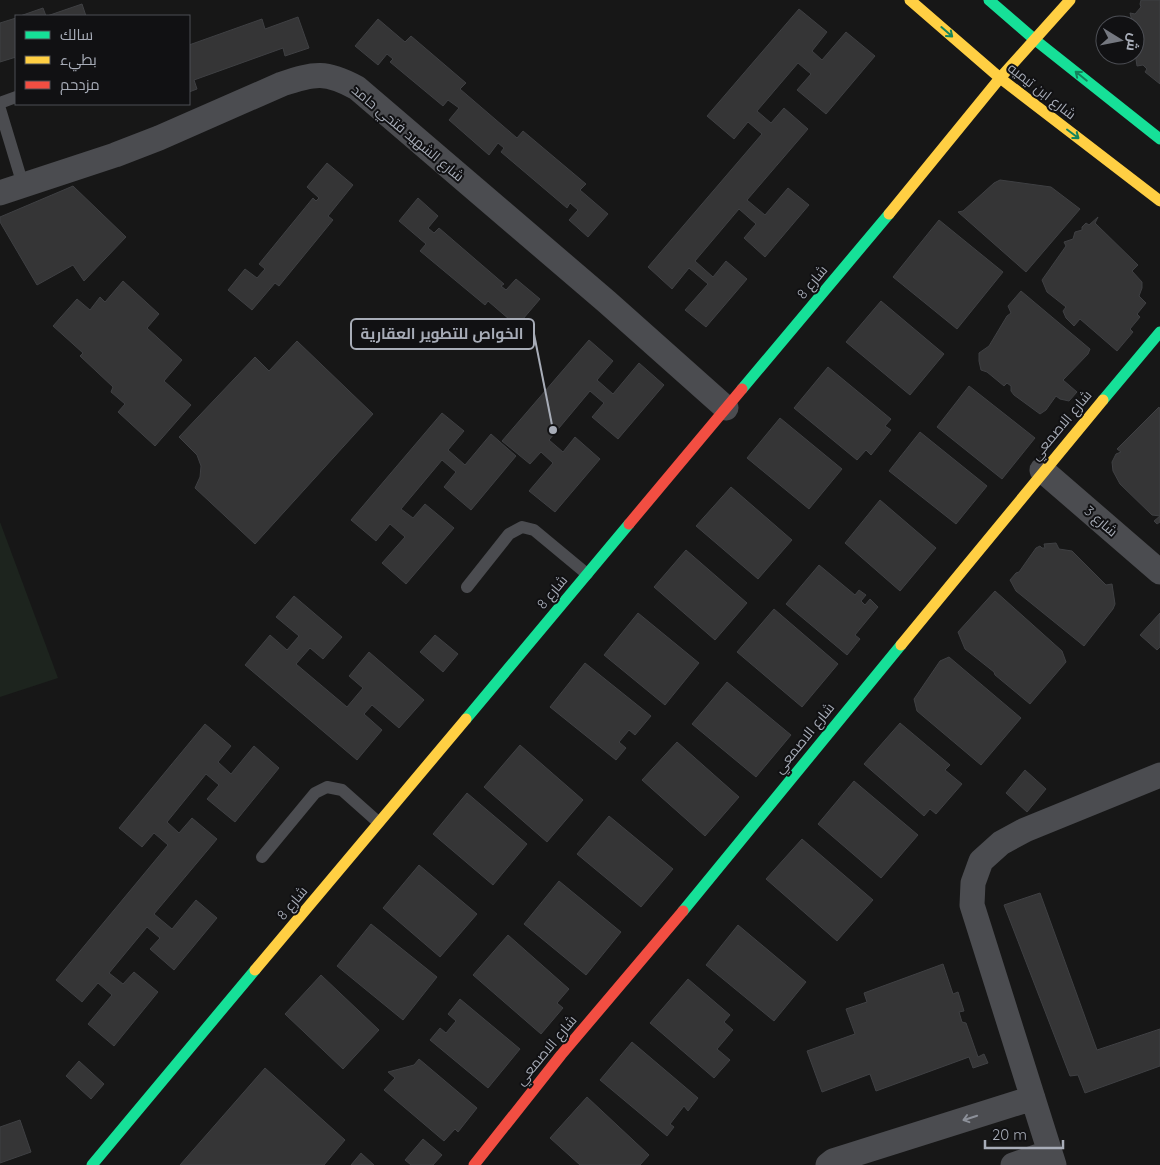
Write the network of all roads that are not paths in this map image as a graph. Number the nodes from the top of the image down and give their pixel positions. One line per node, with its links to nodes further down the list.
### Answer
1 (910, 0): 5 (street, شارع ابن تيميه, one-way to 5)
2 (988, 0): 4 (street)
3 (1070, 0): 4 (street, شارع 8)
4 (1034, 39): 5 (street, شارع 8); 9 (street, one-way to 4)
5 (1000, 78): 11 (street, شارع ابن تيميه, one-way to 11); 13 (street, شارع 8)
6 (15, 97): 7 (lane)
7 (0, 103)
8 (0, 109): 10 (lane)
9 (1160, 139)
10 (11, 189): 13 (street, شارع الشهيد فتحي حامد)
11 (1160, 201)
12 (1160, 332): 14 (street, شارع الاصمعي)
13 (726, 408): 16 (street, شارع 8)
14 (1042, 470): 15 (street, شارع 3); 24 (street, شارع الاصمعي)
15 (1160, 572)
16 (587, 574): 17 (lane); 19 (street, شارع 8)
17 (467, 587)
18 (1160, 775): 21 (street)
19 (378, 822): 20 (lane); 23 (street, شارع 8)
20 (262, 857)
21 (1033, 1098): 22 (street); 25 (street, one-way to 25)
22 (1052, 1159): 26 (street)
23 (92, 1165)
24 (474, 1165)
25 (828, 1165)
26 (1013, 1165)

